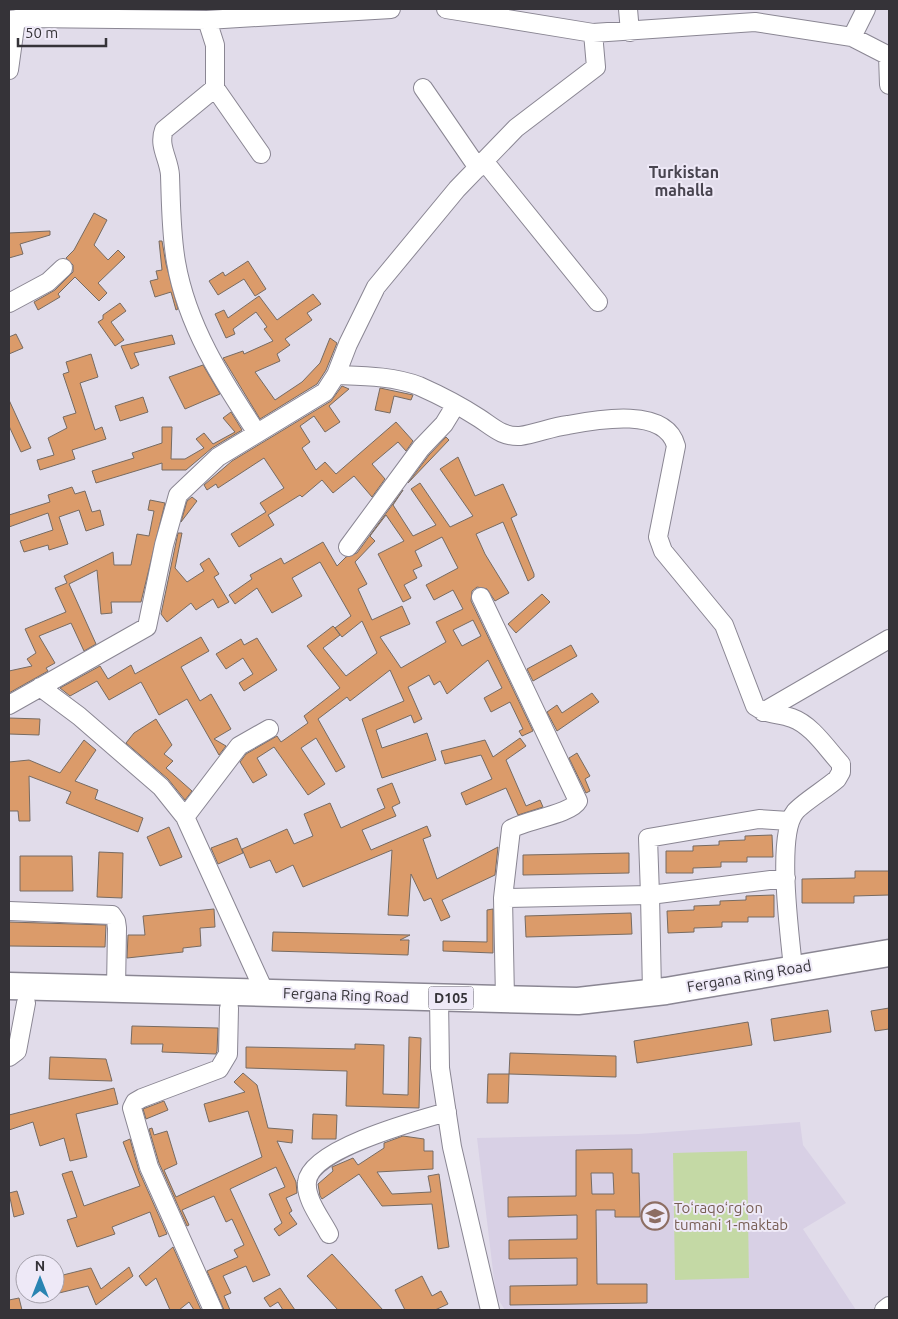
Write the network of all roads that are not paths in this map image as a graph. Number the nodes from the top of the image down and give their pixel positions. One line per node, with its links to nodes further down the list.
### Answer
1 (391, 9): 5 (street)
2 (446, 9): 10 (street)
3 (628, 9): 9 (street)
4 (866, 9): 11 (street)
5 (338, 10): 8 (street)
6 (21, 16): 8 (street); 13 (street)
7 (756, 16): 9 (street); 11 (street)
8 (207, 20): 15 (street)
9 (630, 32): 10 (street)
10 (593, 33): 18 (street)
11 (852, 37): 12 (street)
12 (889, 55): 14 (street)
13 (9, 70)
14 (889, 85)
15 (215, 88): 17 (street); 24 (street)
16 (422, 88): 18 (street)
17 (261, 154)
18 (481, 164): 20 (street); 22 (street)
19 (64, 268): 21 (street)
20 (598, 302)
21 (9, 303)
22 (336, 375): 23 (street); 24 (street)
23 (455, 406): 25 (street); 30 (street)
24 (257, 433): 28 (street)
25 (348, 547)
26 (481, 597): 36 (street)
27 (889, 639): 30 (street)
28 (40, 687): 29 (street); 32 (street)
29 (9, 705)
30 (763, 712): 33 (street)
31 (269, 729): 32 (street)
32 (185, 817): 42 (street)
33 (789, 821): 34 (street); 35 (street)
34 (786, 878): 35 (street); 39 (street)
35 (650, 895): 36 (street); 43 (street)
36 (504, 898): 45 (street)
37 (9, 911): 41 (street)
38 (889, 953): 39 (highway, Fergana Ring Road / D105)
39 (792, 968): 43 (highway, Fergana Ring Road / D105)
40 (889, 968): 46 (highway, Fergana Ring Road / D105)
41 (116, 989): 42 (highway, Fergana Ring Road / D105); 44 (highway, Fergana Ring Road / D105)
42 (260, 992): 46 (highway, Fergana Ring Road / D105)
43 (652, 992): 45 (highway, Fergana Ring Road / D105)
44 (14, 997): 47 (highway, Fergana Ring Road / D105); 48 (street)
45 (505, 999): 46 (highway, Fergana Ring Road / D105)
46 (439, 1005): 47 (highway, Fergana Ring Road / D105); 49 (street)
47 (229, 1008): 52 (street)
48 (9, 1058)
49 (447, 1112): 50 (street); 53 (street)
50 (329, 1234)
51 (889, 1306): 54 (street)
52 (214, 1310)
53 (490, 1310)
54 (884, 1310)

